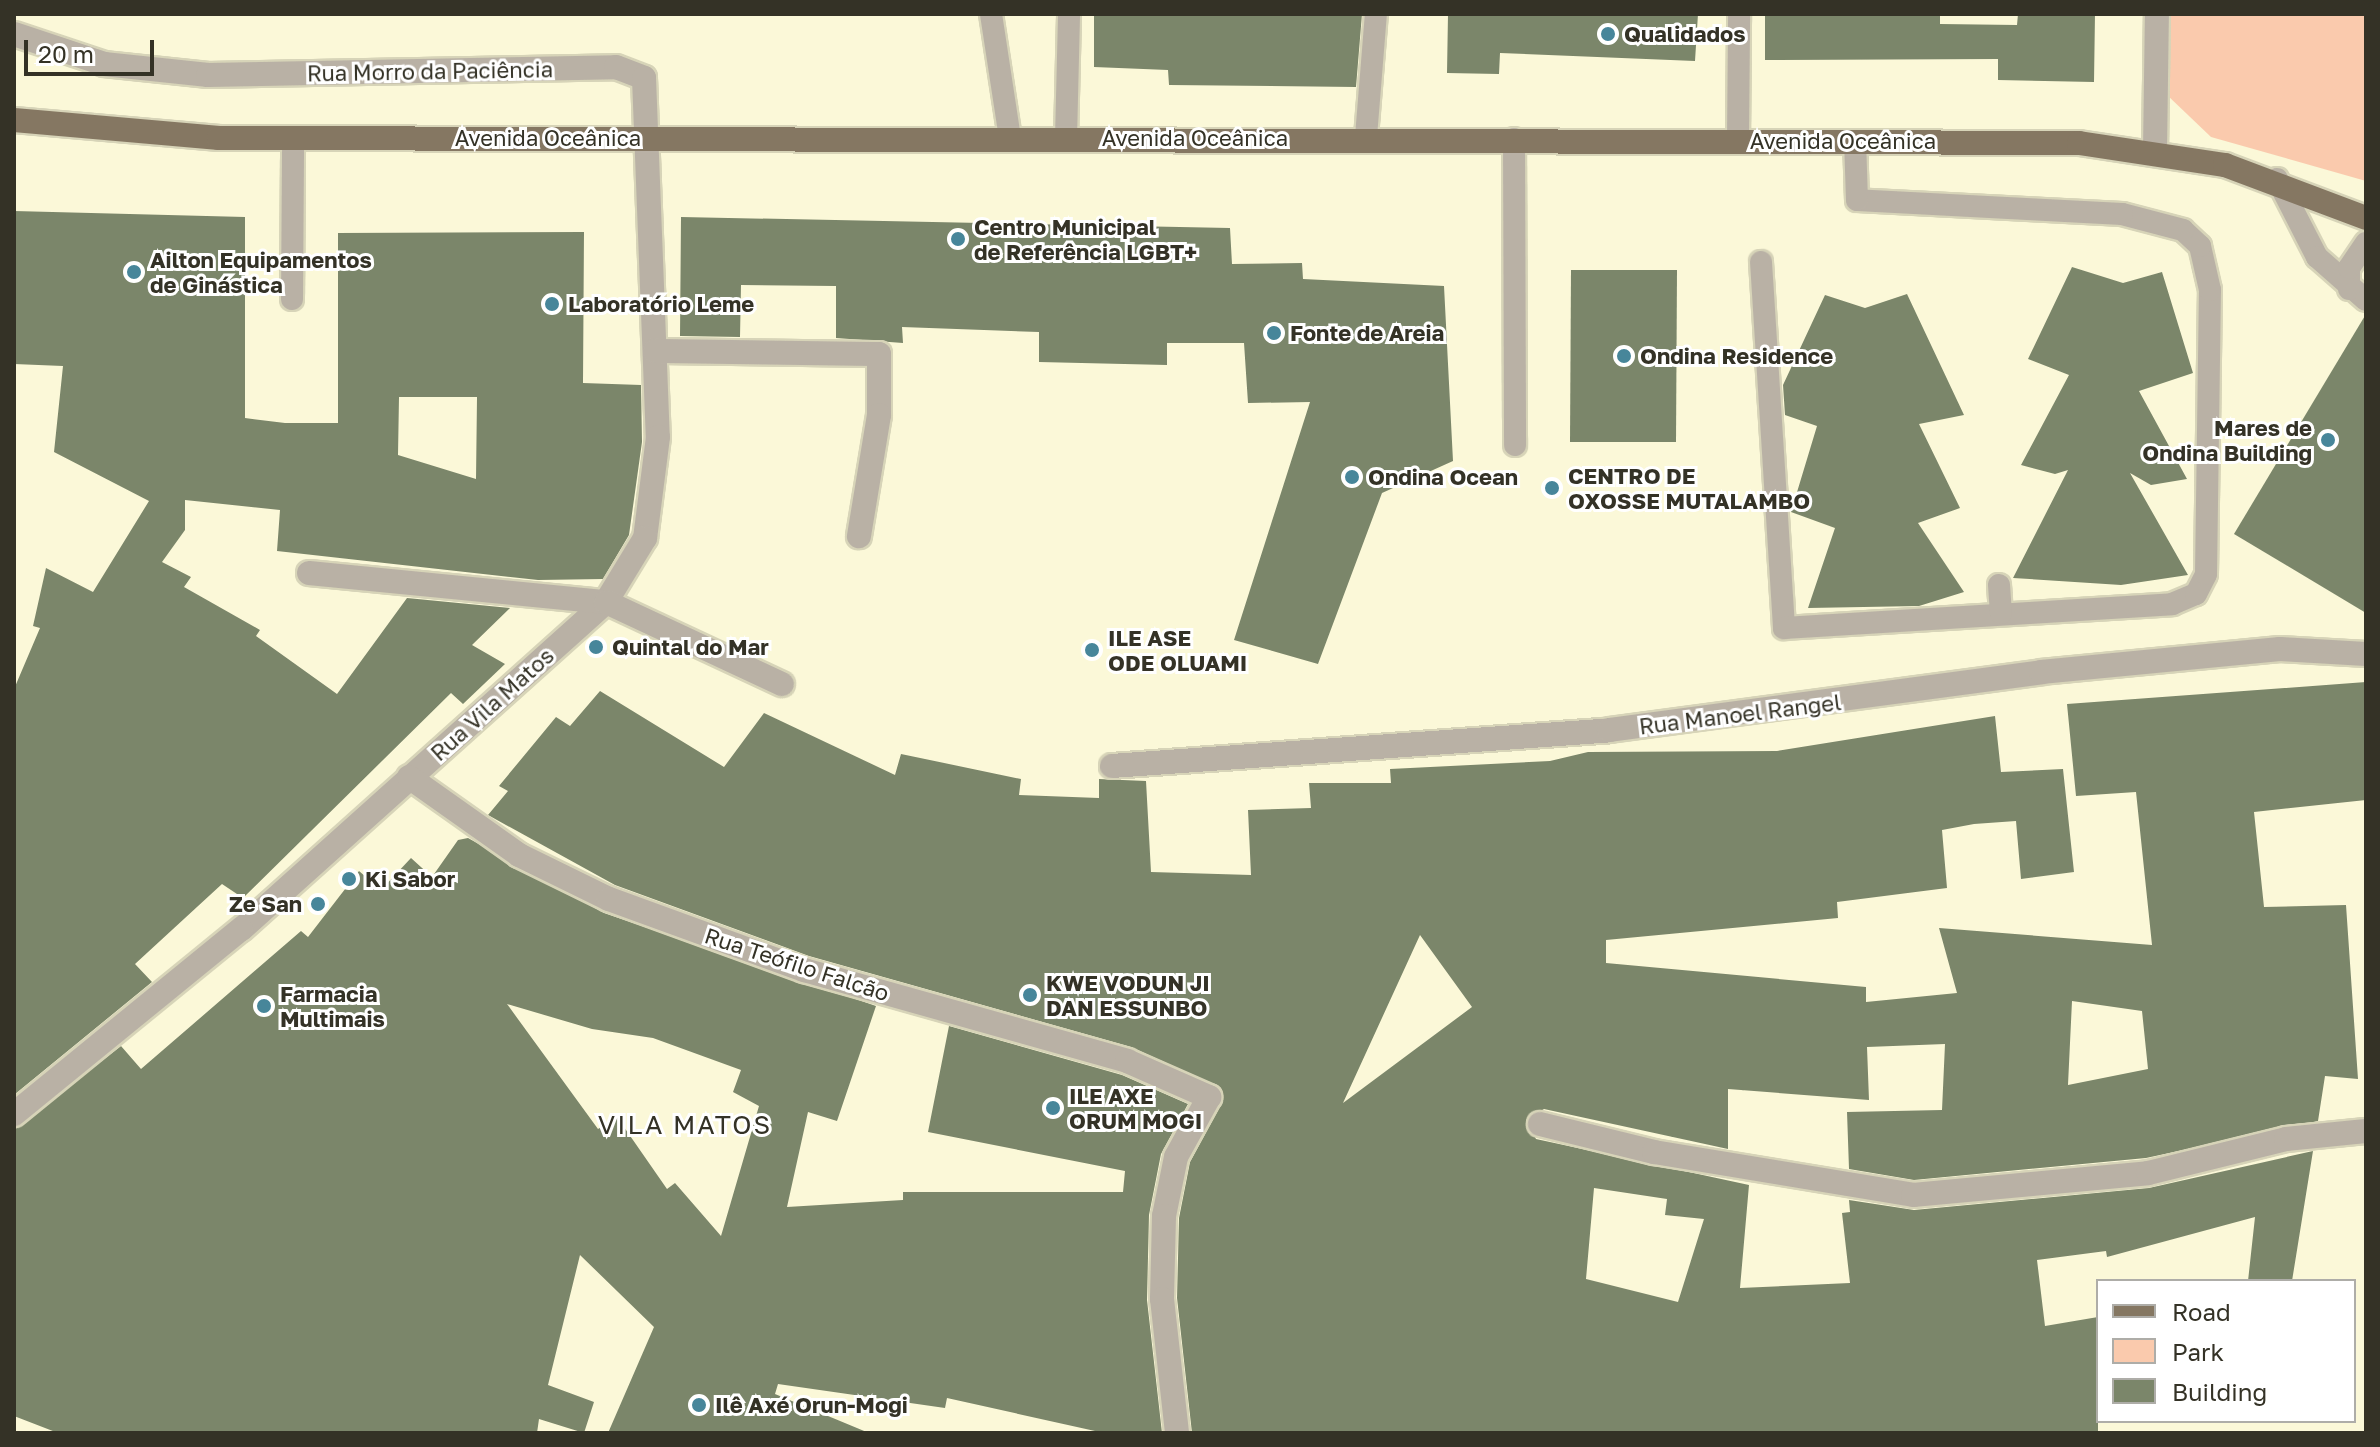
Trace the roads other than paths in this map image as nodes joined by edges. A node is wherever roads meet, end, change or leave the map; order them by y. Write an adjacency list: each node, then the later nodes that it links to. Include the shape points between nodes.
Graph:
1 (991, 14): 11 (lane)
2 (1069, 14): 12 (lane)
3 (1376, 14): 8 (lane)
4 (1739, 14): 14 (lane)
5 (2157, 14): 16 (street)
6 (14, 34): 10 (street, Rua Morro da Paciência, via 104,64 208,75 616,67 644,78)
7 (14, 120): 9 (main road, Avenida Oceânica)
8 (1366, 137): 12 (main road, Avenida Oceânica); 13 (main road, Avenida Oceânica)
9 (293, 138): 10 (main road, Avenida Oceânica); 22 (lane)
10 (649, 138): 11 (main road, Avenida Oceânica); 23 (street, Rua Vila Matos)
11 (1010, 138): 12 (main road, Avenida Oceânica)
12 (1066, 139)
13 (1514, 139): 14 (main road, Avenida Oceânica); 24 (lane)
14 (1738, 141): 15 (main road, Avenida Oceânica)
15 (1855, 141): 16 (main road, Avenida Oceânica, via 2079,143); 29 (lane, via 1857,200 2157,220 2191,238 2209,267 2202,585 2172,604)
16 (2155, 151): 17 (main road, Avenida Oceânica)
17 (2277, 179): 18 (main road, Avenida Oceânica); 21 (lane, via 2310,246)
18 (2366, 218)
19 (2366, 243): 21 (lane, via 2349,268)
20 (1761, 262): 29 (lane, via 1784,628)
21 (2358, 295)
22 (292, 299)
23 (655, 351): 25 (street, via 879,354 879,415); 28 (street, Rua Vila Matos, via 654,498 635,561)
24 (1515, 445)
25 (859, 536)
26 (309, 573): 28 (street)
27 (1999, 585): 29 (lane)
28 (606, 602): 31 (street); 33 (street, Rua Vila Matos)
29 (2001, 613)
30 (2366, 654): 32 (street, Rua Manoel Rangel, via 2280,649 2041,672 1609,730)
31 (782, 684)
32 (1112, 766)
33 (409, 777): 34 (street, Rua Vila Matos, via 241,929); 37 (street, Rua Teófilo Falcão, via 519,855 609,899 804,970 1127,1061 1209,1097 1176,1157 1164,1216 1162,1299)
34 (15, 1110)
35 (1540, 1124): 36 (street, via 1654,1152 1913,1195 2148,1173 2286,1139)
36 (2366, 1131)
37 (1177, 1433)

